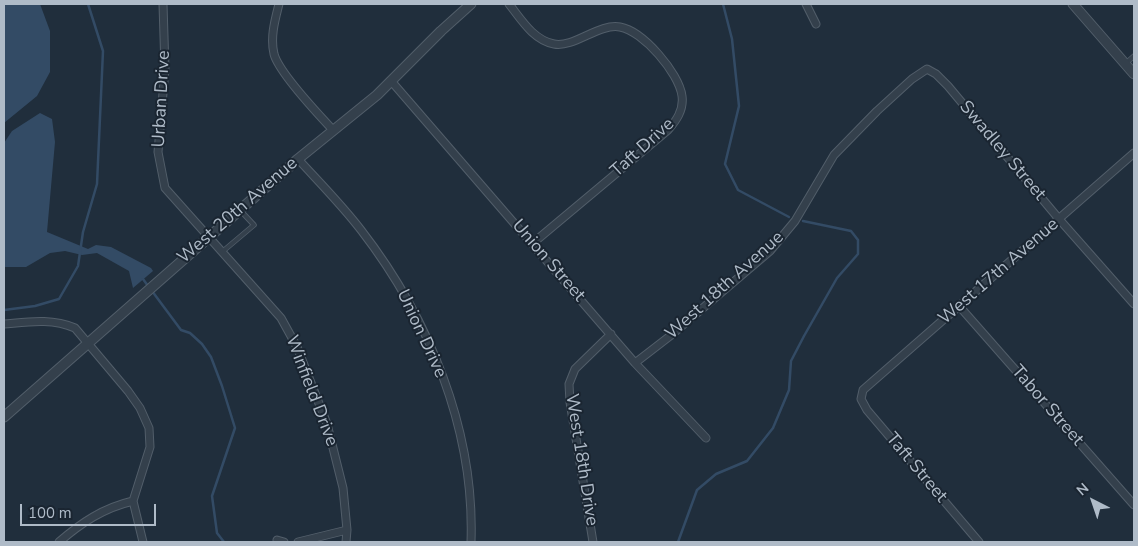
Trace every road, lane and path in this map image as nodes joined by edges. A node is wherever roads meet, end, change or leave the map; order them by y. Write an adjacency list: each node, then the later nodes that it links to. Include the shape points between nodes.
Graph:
1 (163, 4): 18 (street, Urban Drive, via 165,68 158,152 165,188)
2 (279, 4): 13 (street, via 272,33 274,55 284,73)
3 (471, 4): 12 (street, West 20th Avenue)
4 (509, 4): 19 (street, Taft Drive, via 533,33 556,45 613,26 630,30 651,46 664,62 682,96 679,114 668,130)
5 (806, 4): 7 (street)
6 (1073, 4): 9 (street)
7 (816, 24)
8 (1134, 56): 9 (lane)
9 (1125, 64): 11 (street)
10 (926, 69): 17 (street, Swadley Street, via 948,86); 26 (street, West 18th Avenue, via 838,150 795,221 770,251)
11 (1134, 74)
12 (392, 82): 13 (street, West 20th Avenue); 19 (street, Union Street)
13 (333, 130): 15 (street, West 20th Avenue)
14 (1134, 153): 17 (street, West 17th Avenue)
15 (298, 159): 16 (street, West 20th Avenue); 37 (street, Union Drive, via 360,228 418,319 452,406 462,446 469,482)
16 (240, 210): 18 (street, West 20th Avenue); 20 (lane, via 254,225)
17 (1059, 219): 21 (street, Swadley Street); 22 (street, West 17th Avenue)
18 (208, 238): 20 (street, Winfield Drive); 25 (street, West 20th Avenue)
19 (533, 244): 24 (street, Union Street)
20 (222, 252): 32 (street, Winfield Drive, via 281,318 296,347 327,424 343,488)
21 (1134, 304)
22 (960, 307): 27 (street, West 17th Avenue); 31 (street, Tabor Street)
23 (4, 324): 25 (street, via 38,320 63,323 75,328)
24 (611, 334): 26 (street, Union Street); 38 (street, West 18th Drive, via 575,369 570,384 570,402)
25 (88, 343): 28 (street, West 20th Avenue); 30 (street, via 136,402 149,428 150,447)
26 (636, 363): 29 (street, Union Street)
27 (863, 390): 39 (street, Taft Street, via 861,399 867,410)
28 (4, 418)
29 (706, 438)
30 (133, 501): 33 (street, via 99,512); 34 (street)
31 (1134, 505)
32 (347, 530): 35 (street); 36 (street, Winfield Drive)
33 (59, 542)
34 (143, 542)
35 (298, 542)
36 (346, 542)
37 (471, 542)
38 (593, 542)
39 (980, 542)

